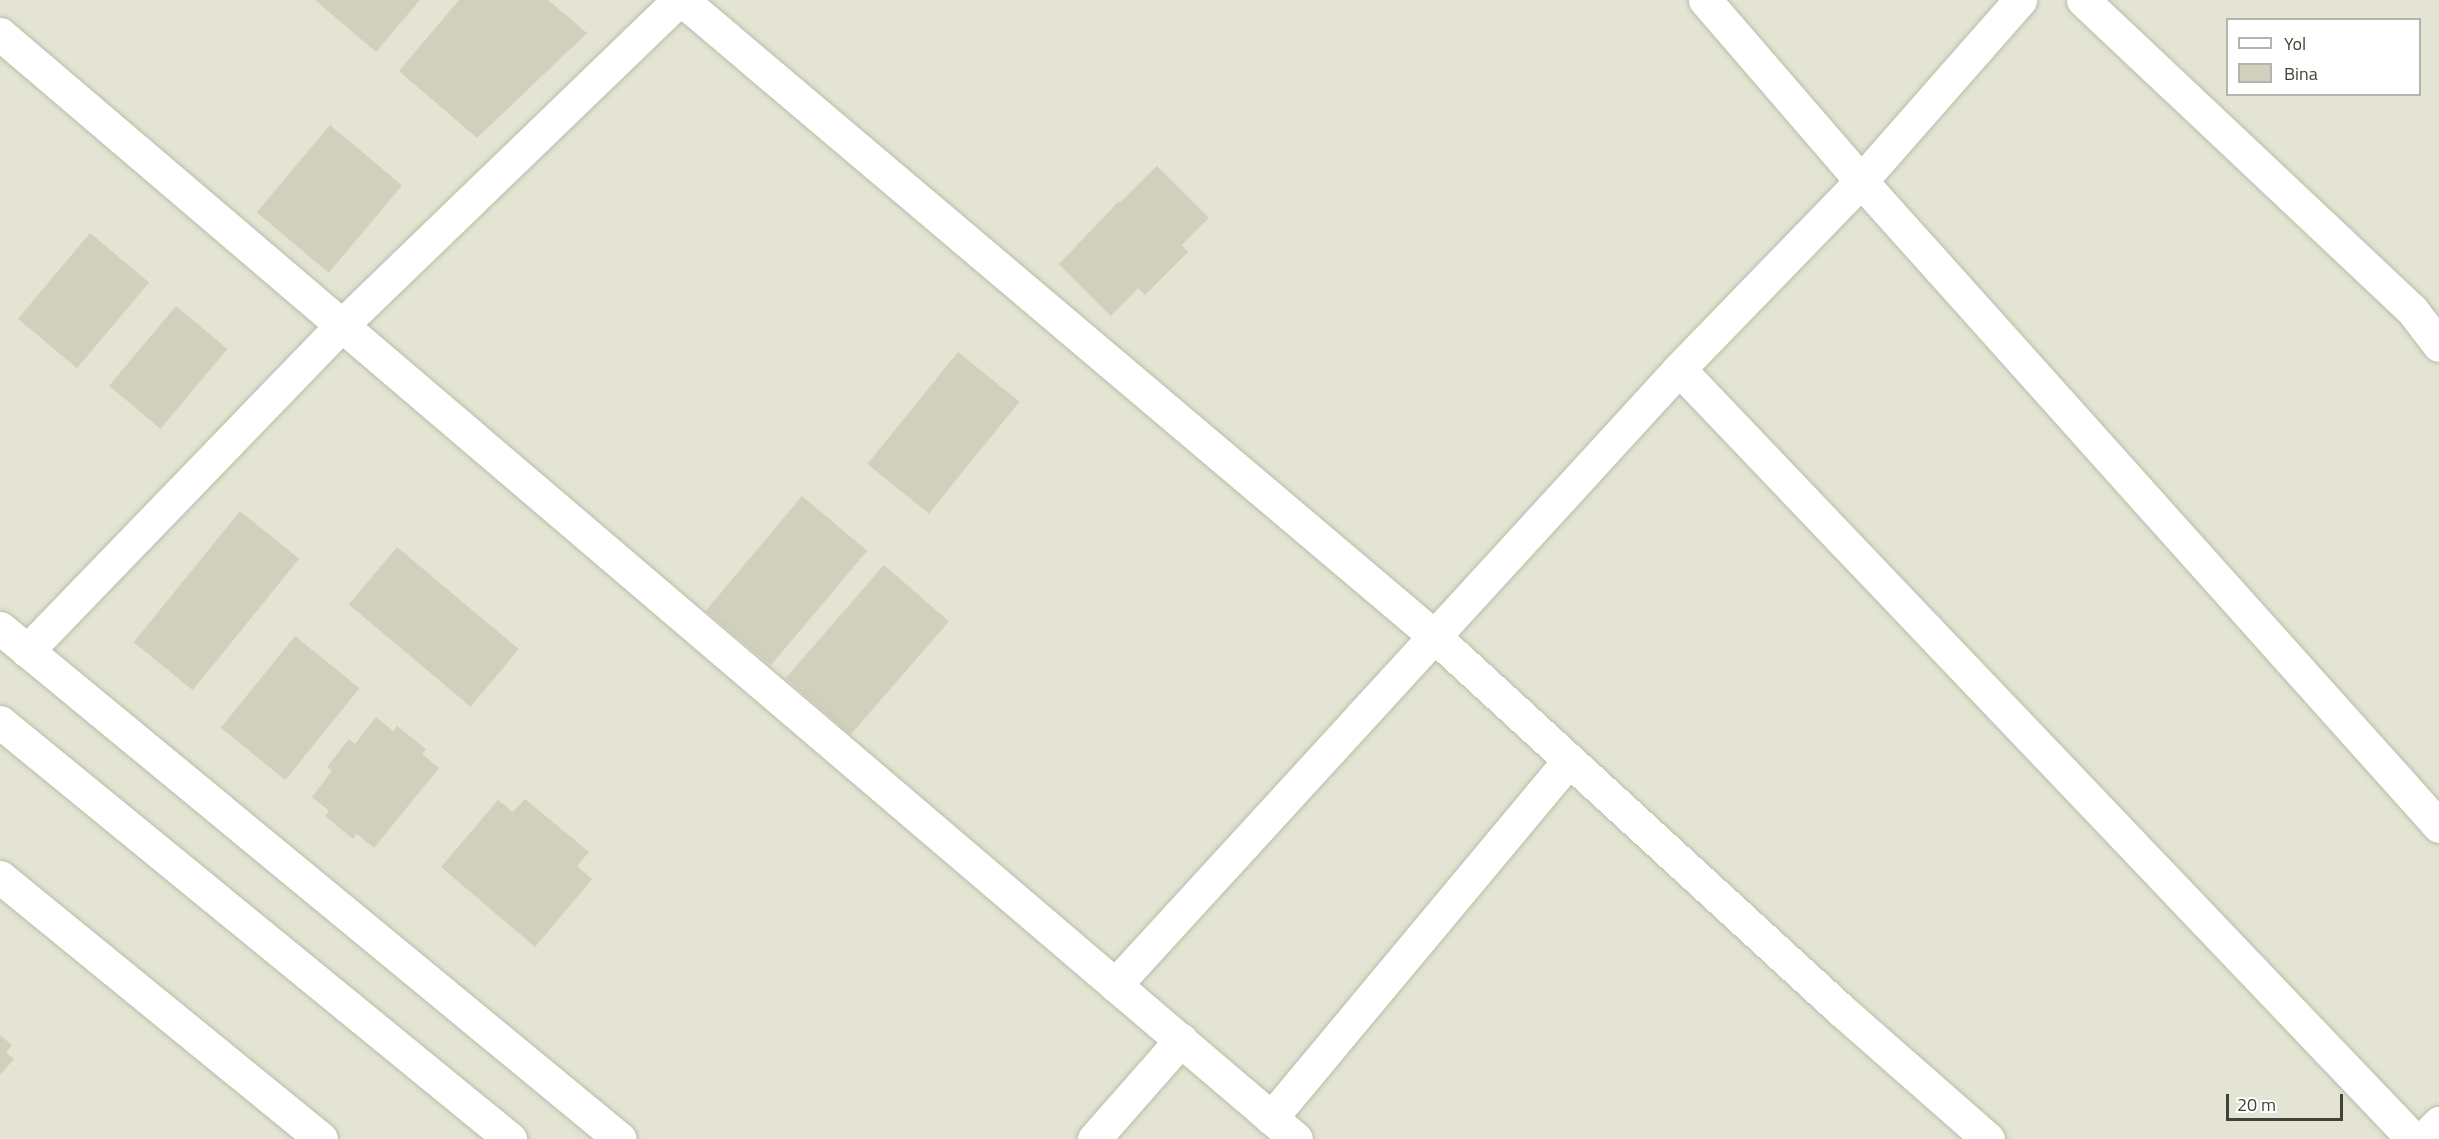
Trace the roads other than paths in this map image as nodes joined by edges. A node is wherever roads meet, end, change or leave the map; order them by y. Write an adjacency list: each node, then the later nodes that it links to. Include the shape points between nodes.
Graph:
1 (680, 0): 7 (street); 11 (street)
2 (1705, 0): 6 (street)
3 (2020, 0): 6 (street)
4 (2083, 0): 8 (street, via 2412,310)
5 (0, 34): 7 (street)
6 (1861, 180): 9 (street); 15 (street)
7 (341, 326): 12 (street); 17 (street)
8 (2439, 345)
9 (1679, 369): 11 (street); 27 (street)
10 (0, 628): 12 (street)
11 (1433, 635): 14 (street); 17 (street)
12 (27, 651): 23 (street)
13 (0, 722): 22 (street)
14 (1569, 760): 19 (street); 26 (street)
15 (2439, 826)
16 (0, 877): 21 (street)
17 (1115, 985): 18 (street)
18 (1180, 1041): 19 (street); 24 (street)
19 (1271, 1118): 25 (street)
20 (2439, 1123): 28 (street)
21 (321, 1139)
22 (510, 1139)
23 (620, 1139)
24 (1094, 1139)
25 (1296, 1139)
26 (1988, 1139)
27 (2413, 1139)
28 (2423, 1139)

